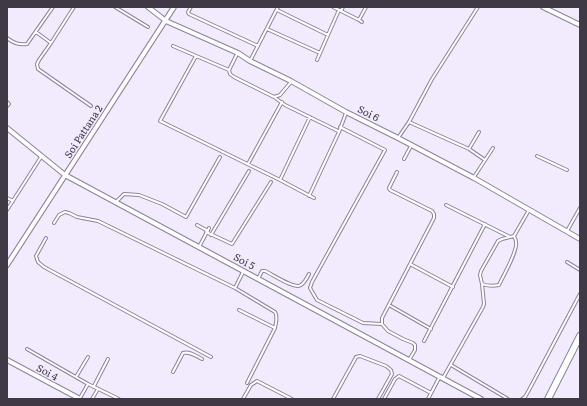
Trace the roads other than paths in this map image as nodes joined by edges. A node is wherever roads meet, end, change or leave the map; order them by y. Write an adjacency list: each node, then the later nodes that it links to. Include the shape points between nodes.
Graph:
1 (53, 7): 20 (lane)
2 (74, 7): 23 (lane)
3 (115, 7): 18 (lane)
4 (148, 7): 15 (street, Soi 6)
5 (174, 7): 15 (street, Soi Pattana 2)
6 (191, 7): 25 (lane, via 189,14)
7 (333, 7): 13 (lane)
8 (343, 7): 13 (lane)
9 (366, 7): 14 (lane)
10 (478, 7): 40 (lane, via 432,79)
11 (543, 7): 17 (street)
12 (277, 8): 19 (lane); 21 (lane)
13 (340, 10): 14 (lane); 21 (lane)
14 (359, 20): 16 (lane)
15 (166, 21): 26 (street, Soi 6); 58 (street, Soi Pattana 2)
16 (362, 22)
17 (580, 25)
18 (148, 27)
19 (267, 29): 25 (lane); 27 (lane)
20 (36, 32): 22 (lane, via 27,44 15,44); 23 (lane)
21 (328, 35): 27 (lane)
22 (7, 38)
23 (51, 43): 37 (lane, via 39,60 38,69)
24 (173, 46): 28 (lane)
25 (258, 46): 30 (lane)
26 (238, 53): 30 (street, Soi 6); 31 (lane)
27 (320, 53): 29 (lane)
28 (196, 56): 31 (lane); 54 (lane, via 160,121)
29 (316, 60)
30 (250, 61): 32 (street, Soi 6)
31 (229, 70): 33 (lane, via 234,77)
32 (291, 81): 33 (lane, via 280,95); 38 (street, Soi 6)
33 (274, 97): 35 (lane)
34 (7, 102): 36 (lane)
35 (282, 102): 39 (lane); 54 (lane)
36 (7, 106)
37 (90, 106)
38 (346, 112): 41 (lane); 45 (street, Soi 6)
39 (310, 117): 43 (lane); 60 (lane)
40 (409, 122): 45 (lane); 48 (lane)
41 (340, 127): 43 (lane); 96 (lane, via 384,150 310,288 317,300 363,323)
42 (7, 128): 49 (street, Soi 5)
43 (339, 132): 62 (lane)
44 (479, 132): 48 (lane)
45 (398, 138): 46 (street, Soi 6)
46 (411, 145): 52 (lane); 59 (street, Soi 6)
47 (493, 148): 53 (lane)
48 (469, 149): 53 (lane)
49 (42, 156): 58 (street, Soi 5); 65 (lane)
50 (537, 156): 55 (lane)
51 (220, 157): 66 (lane, via 186,217 139,195 124,194)
52 (404, 159)
53 (485, 160): 59 (lane)
54 (248, 164): 60 (lane)
55 (567, 170)
56 (249, 171): 78 (lane)
57 (397, 172): 84 (lane, via 390,190 434,214)
58 (65, 175): 66 (street, Soi 5); 85 (street, Soi Pattana 2)
59 (474, 178): 69 (street, Soi 6)
60 (280, 180): 62 (lane)
61 (271, 182): 78 (lane, via 232,244)
62 (309, 196): 64 (lane)
63 (7, 198): 65 (lane)
64 (314, 198)
65 (12, 201): 70 (lane)
66 (116, 202): 82 (street, Soi 5)
67 (446, 205): 73 (lane)
68 (580, 208): 71 (lane)
69 (529, 209): 76 (street, Soi 6); 79 (lane)
70 (7, 210)
71 (579, 213): 76 (lane)
72 (54, 223): 92 (lane, via 64,212 98,220)
73 (485, 224): 79 (lane); 91 (lane)
74 (197, 225): 77 (lane)
75 (209, 228): 77 (lane)
76 (567, 231): 81 (street, Soi 6)
77 (207, 232): 78 (lane); 82 (lane)
78 (211, 235)
79 (512, 237): 90 (lane, via 498,241 480,271); 90 (lane, via 516,242 516,248 499,285)
80 (46, 238): 103 (lane, via 36,256 41,265)
81 (580, 238)
82 (199, 247): 87 (street, Soi 5)
83 (567, 262): 86 (lane)
84 (410, 264): 91 (lane); 94 (lane)
85 (7, 265)
86 (580, 270)
87 (243, 271): 89 (street, Soi 5); 92 (lane)
88 (309, 274): 89 (lane, via 299,286 293,286 265,270)
89 (258, 279): 107 (street, Soi 5)
90 (482, 284): 108 (lane, via 483,307)
91 (453, 287): 98 (lane)
92 (235, 288): 97 (lane, via 275,312)
93 (580, 294): 128 (lane)
94 (389, 305): 96 (lane, via 382,318); 98 (lane)
95 (239, 310): 97 (lane)
96 (382, 324): 107 (lane, via 388,331 415,345)
97 (275, 328): 112 (lane)
98 (431, 329): 100 (lane)
99 (580, 336): 129 (main road)
100 (424, 341)
101 (27, 349): 110 (lane)
102 (88, 356): 110 (lane)
103 (211, 357)
104 (108, 359): 114 (lane)
105 (202, 359): 109 (lane, via 185,352)
106 (7, 360): 117 (street, Soi 4)
107 (409, 360): 111 (street, Soi 5)
108 (451, 364): 111 (lane); 127 (lane)
109 (173, 372)
110 (76, 377): 113 (lane)
111 (441, 378): 116 (lane); 126 (street, Soi 5)
112 (247, 383)
113 (88, 384): 114 (lane); 117 (lane)
114 (94, 386): 115 (lane)
115 (98, 389): 118 (lane); 119 (lane)
116 (431, 393): 124 (lane, via 399,376); 125 (lane)
117 (80, 399)
118 (92, 399)
119 (119, 399)
120 (242, 399): 121 (lane, via 251,385 257,381)
121 (292, 399)
122 (333, 399): 123 (lane, via 356,357 360,356 391,370 392,374)
123 (378, 399)
124 (384, 399)
125 (428, 399)
126 (481, 399)
127 (508, 399)
128 (522, 399)
129 (548, 399)

